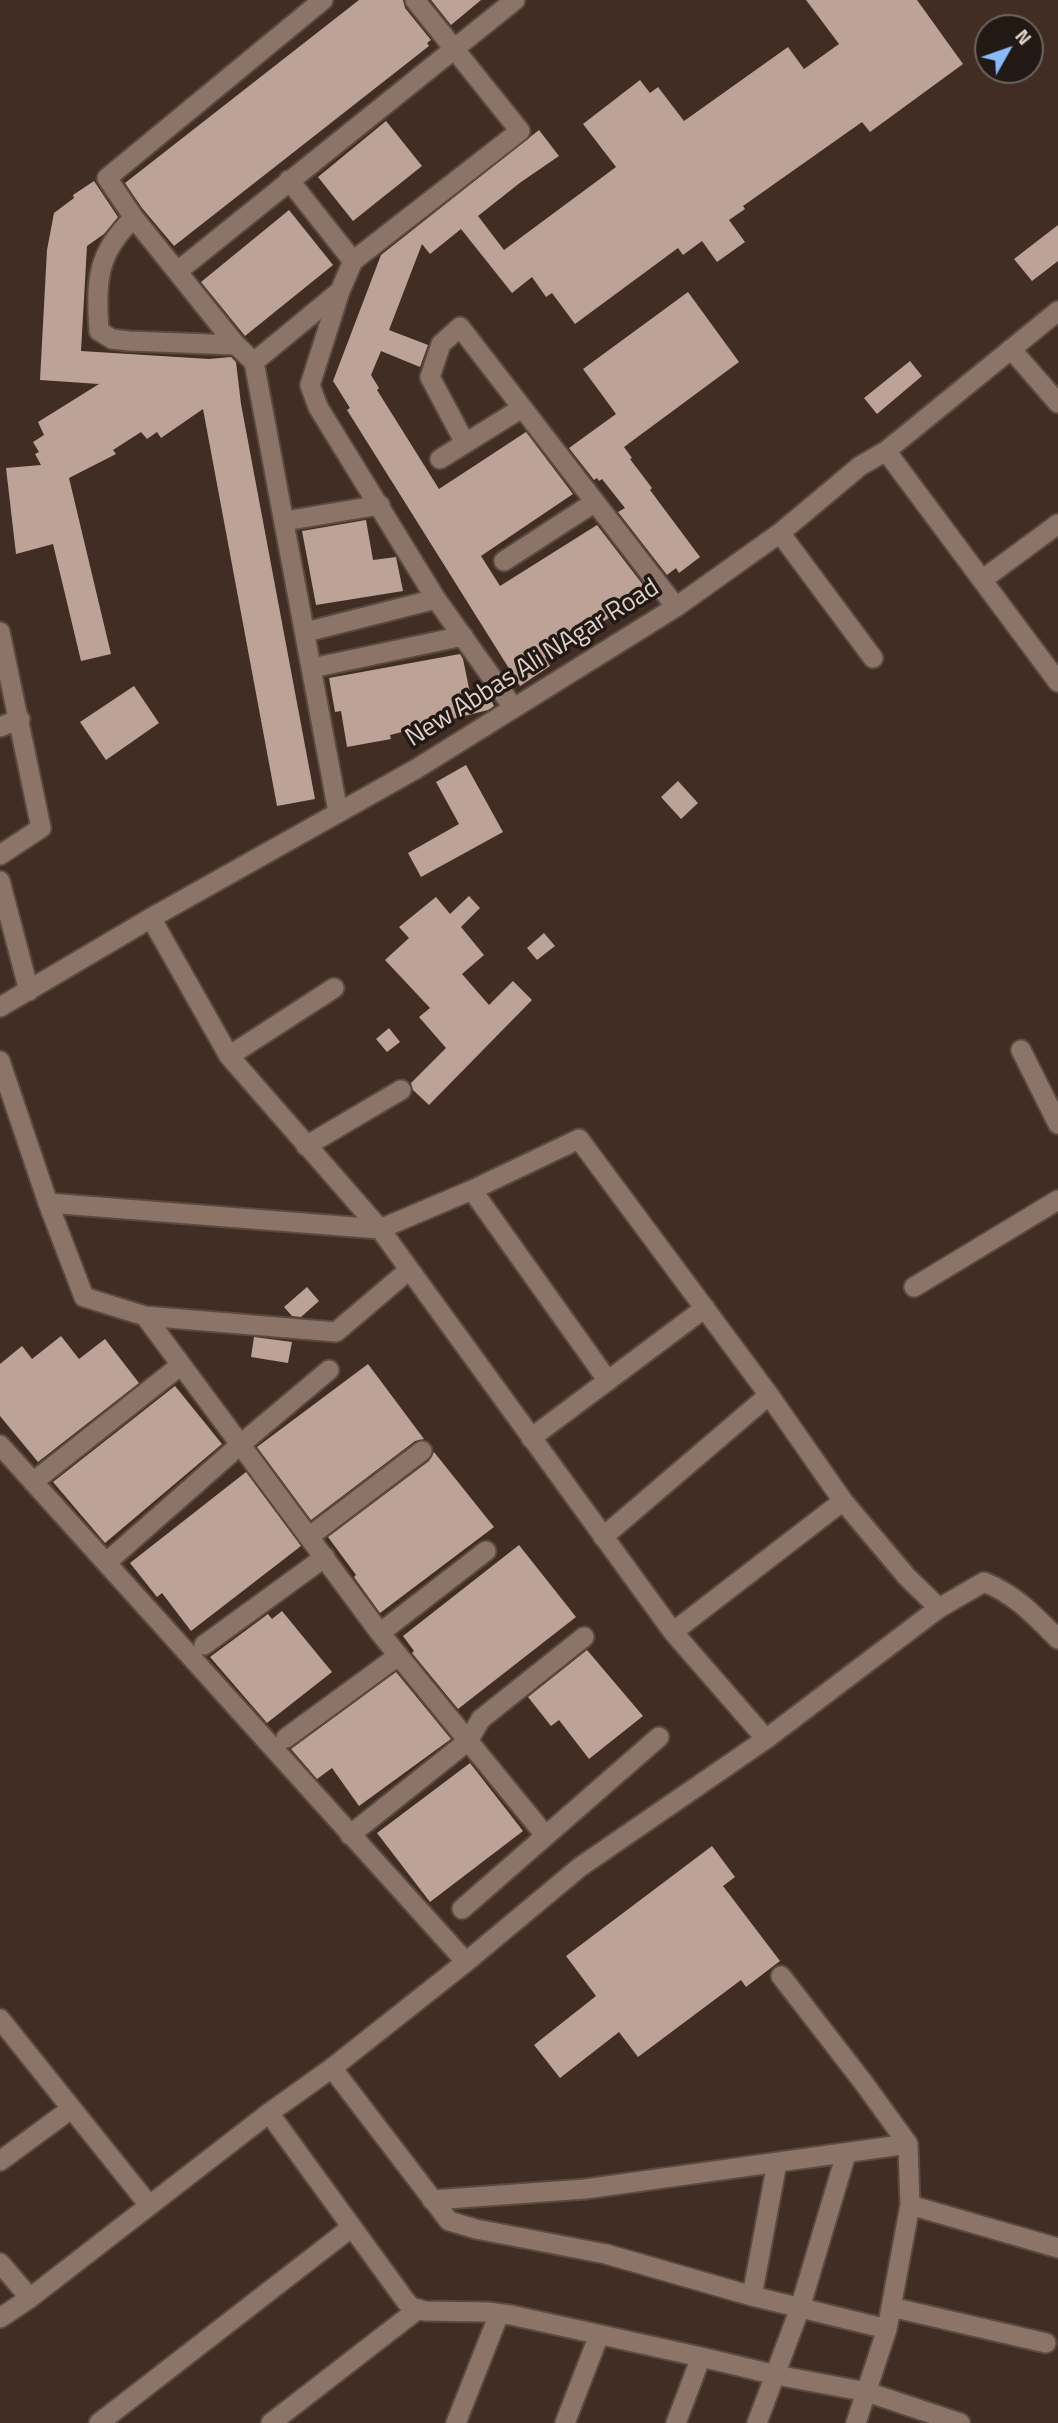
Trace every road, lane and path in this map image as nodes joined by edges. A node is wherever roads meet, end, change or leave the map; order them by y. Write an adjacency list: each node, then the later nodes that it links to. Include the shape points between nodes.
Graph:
1 (323, 0): 6 (street, via 107,178)
2 (415, 0): 4 (street)
3 (515, 0): 4 (street)
4 (454, 48): 5 (street); 7 (street, via 520,131)
5 (289, 180): 7 (street); 8 (street)
6 (134, 218): 8 (street); 11 (street, via 116,234 103,259 99,331 129,341)
7 (353, 261): 9 (street)
8 (178, 271): 11 (street)
9 (340, 290): 13 (street); 20 (street, via 310,385 318,407)
10 (1058, 311): 12 (street, New Abbas Ali NAgar Road)
11 (236, 345): 13 (street)
12 (1011, 349): 14 (street); 17 (street, New Abbas Ali NAgar Road)
13 (254, 362): 21 (street)
14 (1058, 403)
15 (522, 408): 16 (street); 16 (street, via 460,327 441,344 430,377); 19 (street)
16 (465, 443): 18 (street)
17 (886, 451): 23 (street, New Abbas Ali NAgar Road, via 860,466); 25 (street)
18 (440, 458)
19 (595, 502): 24 (street); 27 (street)
20 (380, 505): 21 (street); 26 (street)
21 (285, 521): 29 (street)
22 (1058, 524): 25 (street)
23 (780, 533): 27 (street, New Abbas Ali NAgar Road); 31 (street)
24 (504, 561)
25 (982, 580): 33 (street)
26 (436, 598): 29 (street); 30 (street)
27 (676, 607): 34 (street, New Abbas Ali NAgar Road)
28 (0, 632): 35 (street)
29 (306, 632): 32 (street)
30 (463, 636): 32 (street); 34 (street)
31 (873, 658)
32 (312, 668): 37 (street)
33 (1057, 679)
34 (513, 707): 37 (street, New Abbas Ali NAgar Road)
35 (20, 719): 36 (street); 38 (street, via 41,828)
36 (0, 727)
37 (338, 812): 40 (street, New Abbas Ali NAgar Road)
38 (0, 855)
39 (0, 881): 42 (street)
40 (151, 918): 42 (street, New Abbas Ali NAgar Road); 45 (street)
41 (334, 988): 45 (street)
42 (29, 991): 43 (street, New Abbas Ali NAgar Road)
43 (0, 1007)
44 (1021, 1050): 48 (street)
45 (229, 1056): 49 (street)
46 (0, 1061): 52 (street)
47 (401, 1090): 49 (street)
48 (1058, 1124)
49 (306, 1146): 53 (street)
50 (472, 1190): 53 (street); 56 (street, via 579,1139); 60 (street)
51 (1058, 1200): 55 (street)
52 (48, 1203): 53 (street); 57 (street, via 84,1297)
53 (380, 1229): 54 (street)
54 (409, 1270): 57 (street, via 336,1332); 62 (street)
55 (914, 1287)
56 (705, 1308): 60 (street); 61 (street)
57 (145, 1316): 58 (street)
58 (181, 1365): 63 (street); 66 (street)
59 (330, 1370): 63 (street)
60 (608, 1381): 62 (street)
61 (769, 1395): 67 (street); 69 (street)
62 (531, 1438): 69 (street)
63 (241, 1444): 68 (street); 72 (street)
64 (0, 1445): 66 (street)
65 (422, 1451): 68 (street)
66 (33, 1482): 72 (street)
67 (844, 1501): 73 (street); 74 (street)
68 (310, 1536): 71 (street)
69 (603, 1537): 74 (street)
70 (486, 1551): 75 (street)
71 (325, 1557): 75 (street); 78 (street)
72 (107, 1562): 84 (street)
73 (939, 1608): 77 (street, via 984,1582 1013,1596); 82 (street)
74 (673, 1632): 82 (street)
75 (380, 1633): 79 (street)
76 (584, 1637): 83 (street, via 481,1718)
77 (1058, 1639)
78 (204, 1645)
79 (398, 1656): 81 (street); 83 (street)
80 (659, 1737): 85 (street)
81 (286, 1738)
82 (766, 1739): 87 (street, via 580,1867)
83 (468, 1741): 84 (street); 85 (street)
84 (350, 1835): 87 (street)
85 (545, 1835): 86 (street)
86 (462, 1909)
87 (466, 1962): 90 (street)
88 (780, 1976): 93 (street)
89 (0, 2019): 91 (street)
90 (332, 2068): 92 (street); 97 (street)
91 (71, 2109): 95 (street); 98 (street)
92 (269, 2113): 98 (street); 100 (street)
93 (908, 2144): 94 (street); 99 (street)
94 (846, 2154): 96 (street); 106 (street)
95 (0, 2161)
96 (777, 2163): 97 (street, via 585,2189); 103 (street)
97 (432, 2200): 103 (street, via 449,2221 460,2225 606,2254)
98 (149, 2204): 104 (street)
99 (910, 2204): 101 (street); 105 (street)
100 (352, 2227): 107 (street); 116 (street)
101 (1058, 2248)
102 (0, 2263): 104 (street)
103 (752, 2296): 106 (street)
104 (30, 2298): 109 (street)
105 (891, 2307): 110 (street); 112 (street)
106 (800, 2308): 110 (street); 114 (street)
107 (417, 2310): 108 (street); 117 (street)
108 (499, 2314): 111 (street); 118 (street)
109 (0, 2318)
110 (887, 2329): 115 (street)
111 (599, 2335): 113 (street); 119 (street)
112 (1046, 2343)
113 (701, 2357): 114 (street); 120 (street)
114 (776, 2375): 115 (street); 121 (street)
115 (867, 2392): 122 (street); 123 (street)
116 (99, 2423)
117 (271, 2423)
118 (456, 2423)
119 (565, 2423)
120 (676, 2423)
121 (757, 2423)
122 (856, 2423)
123 (960, 2423)

